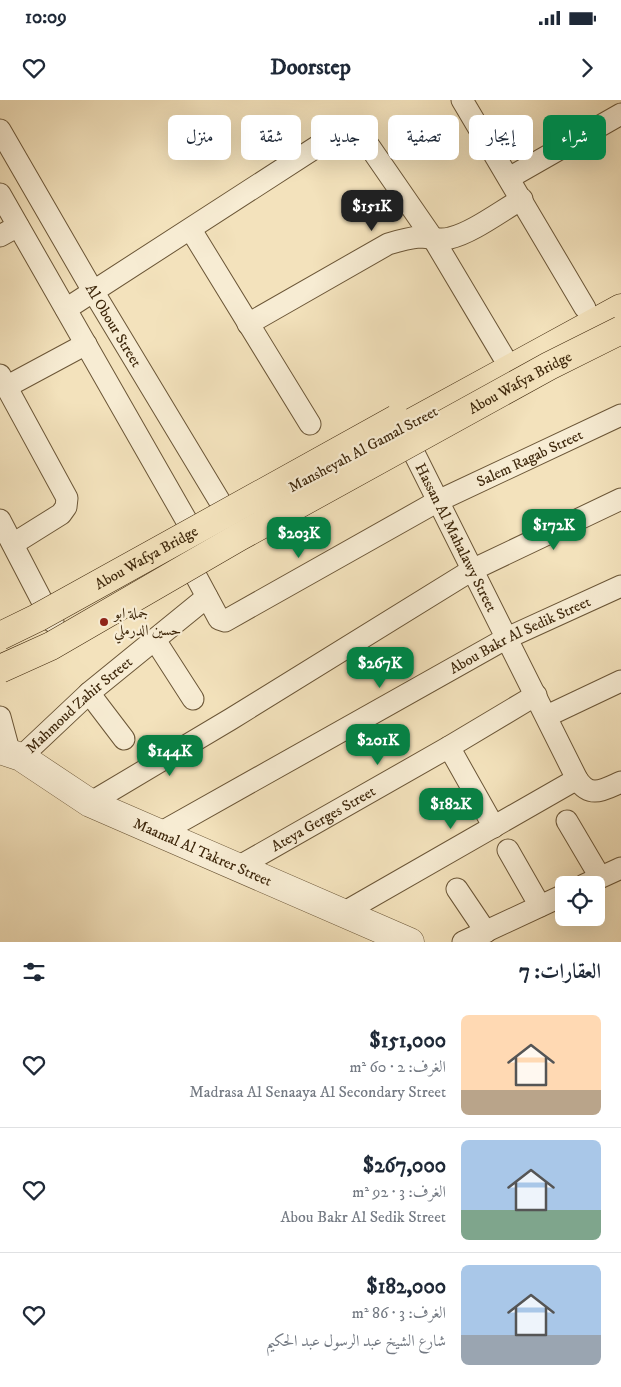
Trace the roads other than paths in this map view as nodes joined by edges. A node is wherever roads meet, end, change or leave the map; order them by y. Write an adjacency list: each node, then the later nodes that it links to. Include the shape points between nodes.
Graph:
1 (462, 100): 4 (street)
2 (621, 114): 4 (street)
3 (0, 130): 11 (street, Al Obour Street)
4 (509, 178): 6 (street)
5 (0, 194): 8 (street)
6 (522, 199): 9 (street, via 461,235); 12 (street)
7 (191, 230): 9 (street, via 335,135 351,133 365,140); 11 (street); 15 (street)
8 (9, 231): 14 (street)
9 (434, 240): 15 (street, via 420,237 388,244); 18 (street)
10 (621, 288): 12 (main road, Mansheyah Al Gamal Street)
11 (93, 291): 14 (street); 26 (street, Al Obour Street)
12 (585, 308): 18 (main road, Mansheyah Al Gamal Street)
13 (621, 308): 21 (main road, Mansheyah Al Gamal Street)
14 (66, 309): 17 (street)
15 (248, 324): 22 (street)
16 (621, 330): 37 (main road, Abou Wafya Bridge, bridge, via 549,366 248,532 51,646)
17 (86, 344): 19 (street); 27 (street)
18 (503, 356): 21 (main road, Mansheyah Al Gamal Street)
19 (3, 381): 28 (street, via 67,498 61,514)
20 (621, 415): 24 (street, Salem Ragab Street)
21 (399, 423): 24 (street, Hassan Al Mahalawy Street); 26 (main road, Mansheyah Al Gamal Street); 33 (main road, Abou Wafya Bridge, bridge)
22 (310, 424)
23 (621, 499): 29 (street)
24 (438, 501): 29 (street, Hassan Al Mahalawy Street); 31 (street, Salem Ragab Street, via 228,620 219,619)
25 (0, 520): 28 (street)
26 (231, 520): 27 (main road, Mansheyah Al Gamal Street)
27 (189, 543): 31 (street); 32 (main road, Mansheyah Al Gamal Street)
28 (13, 544): 32 (street)
29 (472, 570): 34 (street, Hassan Al Mahalawy Street); 49 (street)
30 (621, 586): 34 (street, Abou Bakr Al Sedik Street)
31 (207, 597): 35 (street, Mahmoud Zahir Street)
32 (53, 622): 36 (main road, Mansheyah Al Gamal Street)
33 (0, 636)
34 (507, 638): 40 (street, Hassan Al Mahalawy Street); 52 (street, Abou Bakr Al Sedik Street)
35 (155, 640): 39 (street, Mahmoud Zahir Street); 41 (street)
36 (0, 649)
37 (0, 669)
38 (621, 681): 42 (street)
39 (89, 694): 44 (street); 46 (street, Mahmoud Zahir Street)
40 (536, 695): 42 (street, Hassan Al Mahalawy Street); 45 (street, Ateya Gerges Street)
41 (193, 699)
42 (547, 716): 47 (street, Hassan Al Mahalawy Street)
43 (0, 717): 46 (street)
44 (124, 739)
45 (449, 747): 51 (street); 54 (street, Ateya Gerges Street)
46 (11, 754): 49 (street, Maamal Al Takrer Street)
47 (577, 779): 48 (street, via 583,788 592,792); 51 (street)
48 (621, 782)
49 (90, 803): 52 (street, Maamal Al Takrer Street)
50 (567, 821): 56 (street)
51 (494, 827): 61 (street)
52 (160, 833): 54 (street, Maamal Al Takrer Street)
53 (508, 850): 60 (street)
54 (238, 867): 61 (street, Maamal Al Takrer Street)
55 (621, 868): 57 (street)
56 (590, 876)
57 (603, 876)
58 (457, 889): 62 (street)
59 (555, 899): 60 (street)
60 (540, 906): 62 (street)
61 (343, 913): 63 (street, Maamal Al Takrer Street)
62 (486, 932): 64 (street)
63 (410, 942)
64 (464, 942)

